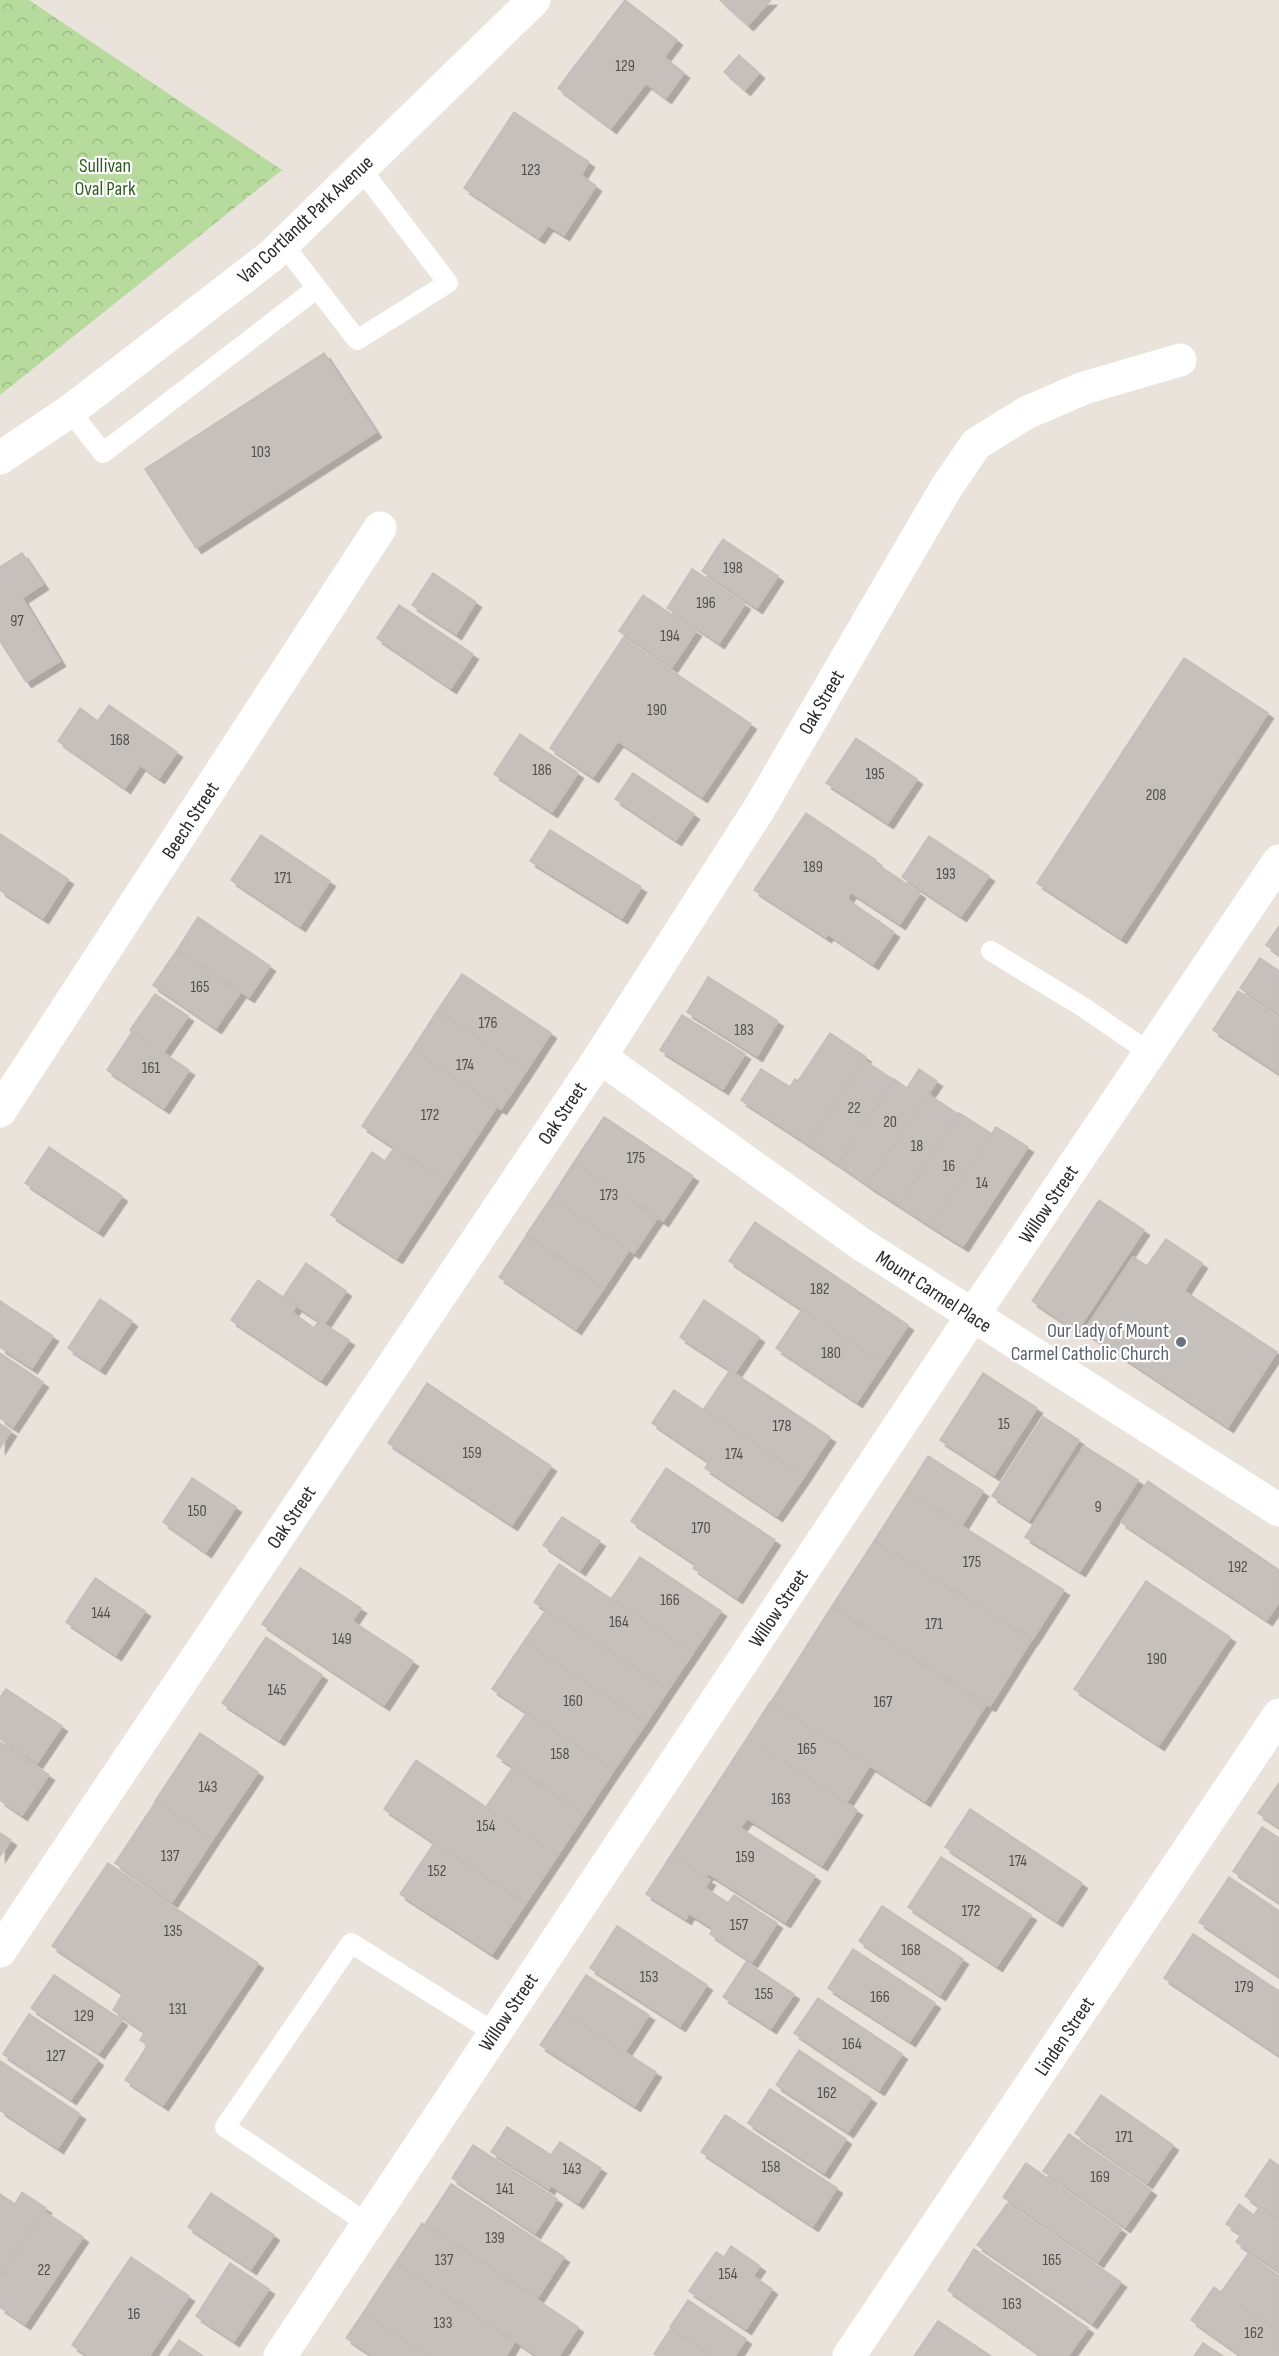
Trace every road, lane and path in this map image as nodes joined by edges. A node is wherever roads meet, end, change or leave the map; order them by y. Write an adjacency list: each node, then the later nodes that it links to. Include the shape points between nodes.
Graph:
1 (534, 0): 2 (street, Van Cortlandt Park Avenue)
2 (361, 169): 3 (street, Van Cortlandt Park Avenue); 4 (lane, via 448,283 357,340)
3 (283, 244): 4 (lane); 6 (street, Van Cortlandt Park Avenue)
4 (317, 288): 6 (lane, via 104,453)
5 (1180, 360): 12 (street, Oak Street, via 1084,388 1026,413 976,444 946,488 759,809)
6 (70, 411): 7 (street, Van Cortlandt Park Avenue)
7 (0, 458)
8 (380, 528): 13 (street, Beech Street)
9 (1279, 861): 11 (street, Willow Street)
10 (991, 951): 11 (lane)
11 (1150, 1053): 14 (street, Willow Street)
12 (600, 1056): 14 (street, Mount Carmel Place, via 861,1244); 17 (street, Oak Street)
13 (0, 1111)
14 (973, 1316): 15 (street, Mount Carmel Place); 18 (street, Willow Street)
15 (1279, 1510)
16 (1279, 1715): 21 (street, Linden Street)
17 (0, 1951)
18 (495, 2033): 19 (street, Willow Street); 19 (lane, via 351,1943 225,2127)
19 (368, 2224): 20 (street, Willow Street)
20 (280, 2356)
21 (849, 2356)

